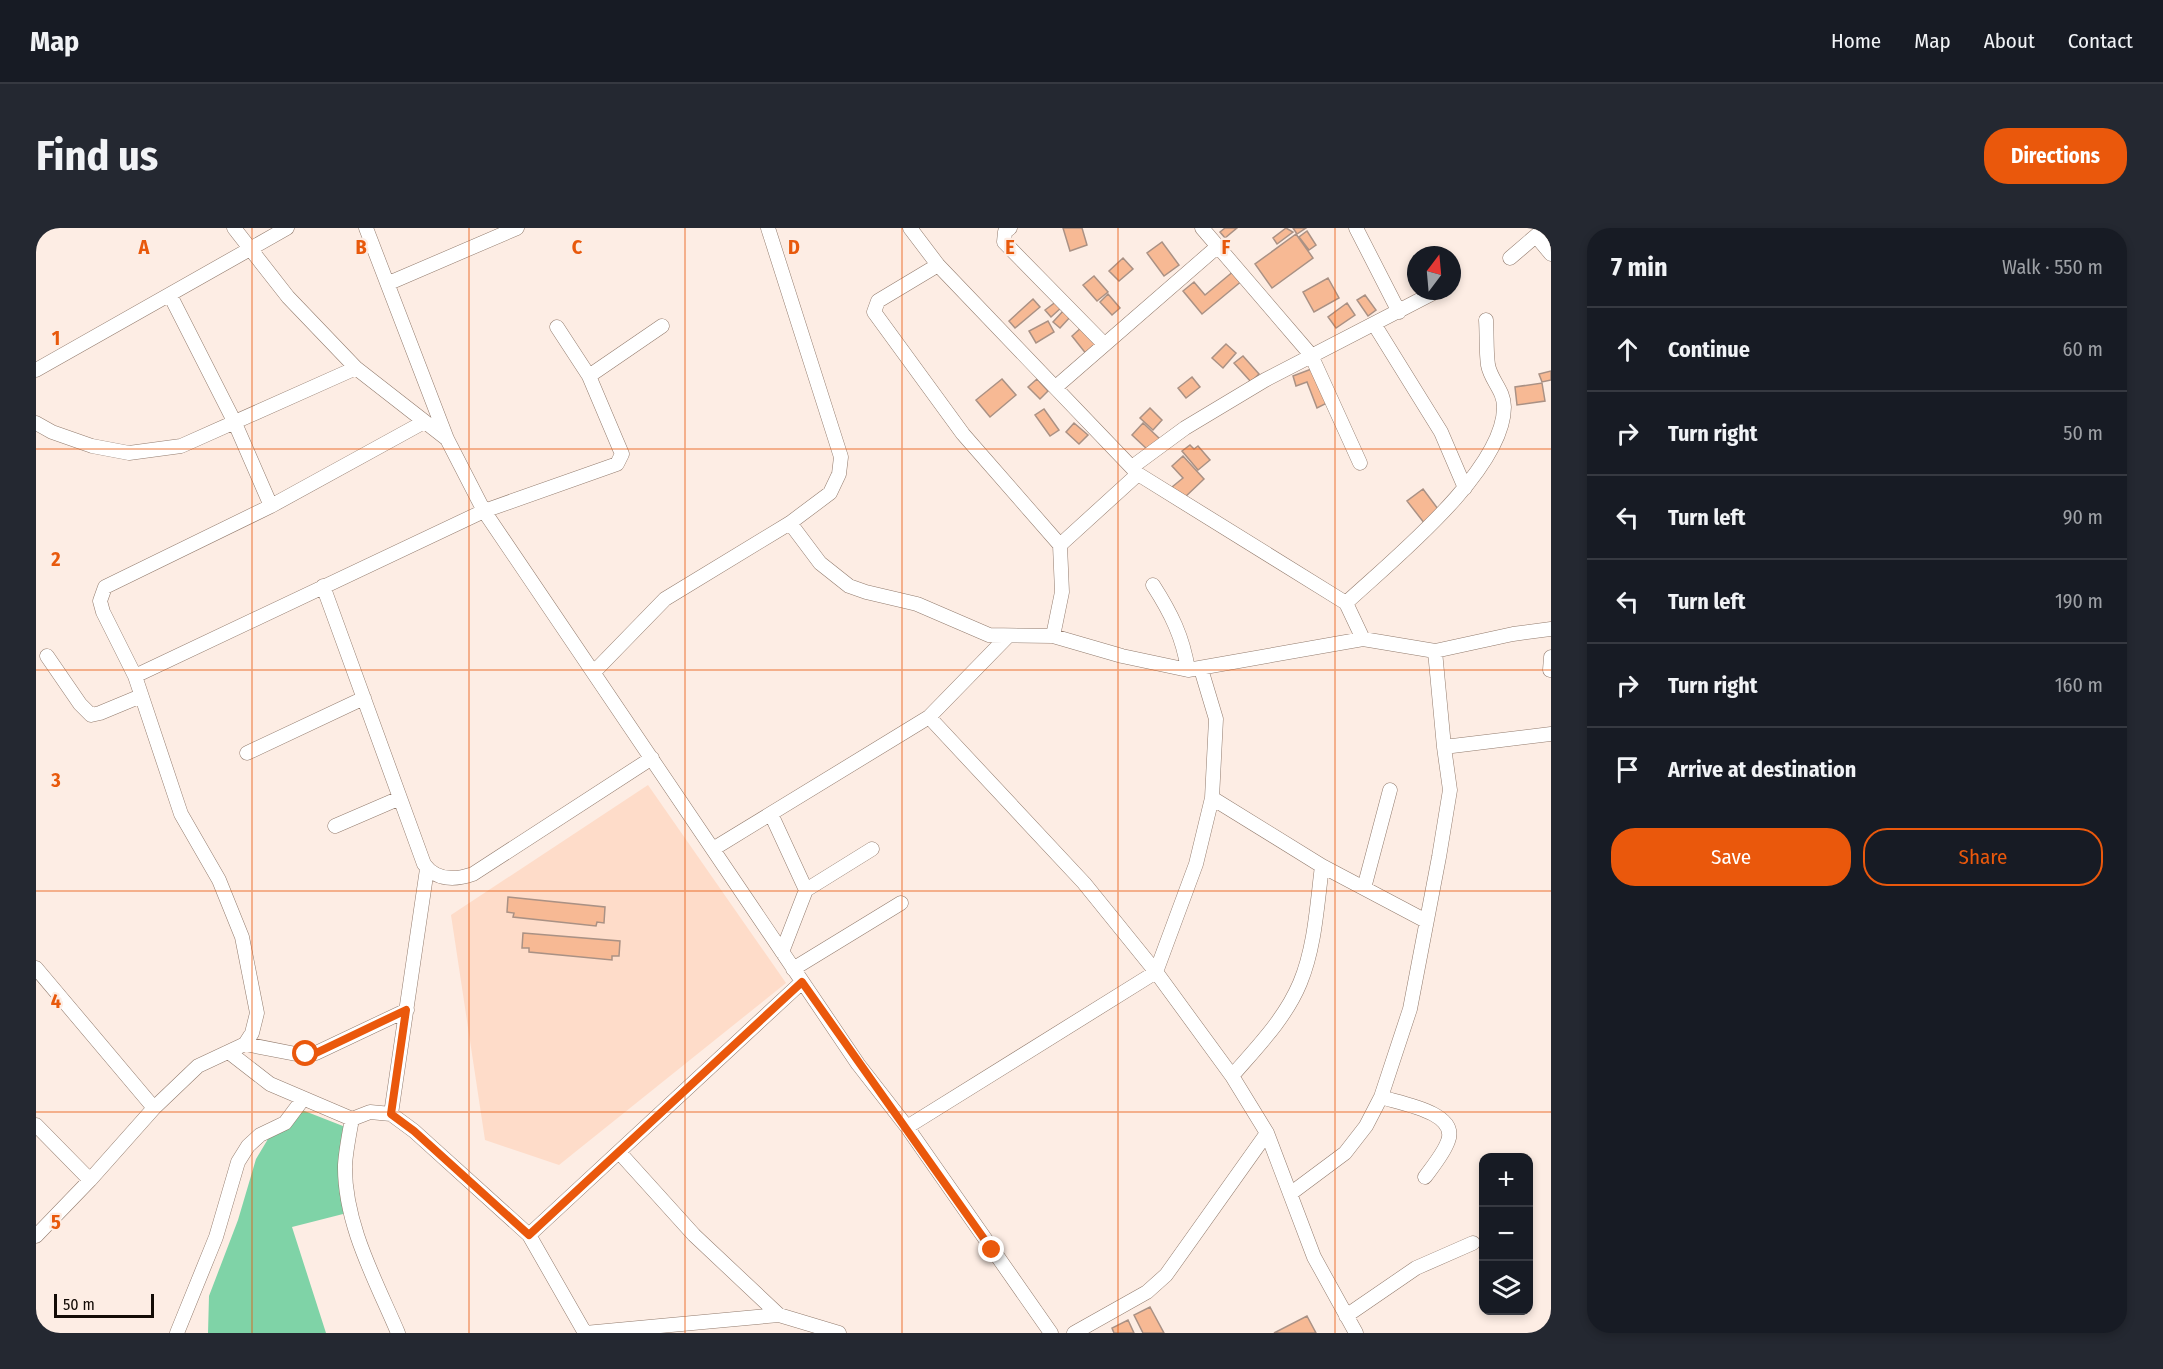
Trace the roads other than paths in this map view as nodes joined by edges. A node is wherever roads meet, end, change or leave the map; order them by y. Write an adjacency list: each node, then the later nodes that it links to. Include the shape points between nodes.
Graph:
1 (234, 228): 12 (street)
2 (287, 228): 12 (street)
3 (366, 228): 16 (street)
4 (517, 228): 16 (street)
5 (768, 228): 39 (street, via 841,456 839,474 830,493)
6 (910, 228): 15 (street)
7 (1010, 228): 24 (street, via 1005,232 1004,242)
8 (1202, 228): 11 (street)
9 (1356, 228): 19 (street)
10 (1541, 232): 13 (street); 14 (street)
11 (1217, 247): 24 (street); 25 (street)
12 (251, 250): 17 (street); 26 (street, via 288,297)
13 (1551, 254)
14 (1510, 258)
15 (938, 264): 29 (street); 40 (street, via 878,301 874,312 963,434)
16 (389, 283): 33 (street)
17 (170, 295): 27 (street); 30 (street)
18 (1421, 300): 19 (street)
19 (1399, 312): 21 (street)
20 (1486, 320): 36 (street, via 1488,366 1502,392 1504,408 1501,427 1489,453)
21 (1374, 324): 25 (street); 36 (street, via 1441,432)
22 (662, 326): 28 (street)
23 (557, 327): 28 (street)
24 (1104, 344): 29 (street)
25 (1311, 355): 34 (street); 35 (street, via 1185,428)
26 (356, 368): 30 (street); 31 (street)
27 (36, 370)
28 (589, 376): 38 (street, via 622,454 621,460)
29 (1057, 386): 35 (street)
30 (234, 421): 32 (street, via 181,446 129,453 92,446); 37 (street)
31 (424, 422): 33 (street); 37 (street)
32 (36, 423)
33 (447, 439): 38 (street)
34 (1360, 463)
35 (1135, 470): 40 (street); 43 (street)
36 (1465, 488): 43 (street)
37 (271, 506): 52 (street, via 105,587 100,601 103,612)
38 (484, 511): 42 (street); 51 (street)
39 (790, 523): 46 (street, via 820,563 849,586 901,598 972,629); 51 (street, via 665,599)
40 (1060, 545): 45 (street, via 1062,592)
41 (1154, 585): 50 (street, via 1172,615)
42 (323, 586): 52 (street); 54 (street)
43 (1346, 603): 47 (street)
44 (1551, 629): 48 (street)
45 (1053, 636): 46 (street); 50 (street, via 1122,656)
46 (1007, 637): 55 (street)
47 (1363, 639): 48 (street); 50 (street)
48 (1435, 651): 57 (street)
49 (47, 656): 53 (street, via 91,714)
50 (1195, 670): 62 (street, via 1216,719)
51 (594, 672): 59 (street)
52 (135, 676): 53 (street)
53 (141, 696): 79 (street, via 181,814 219,880 242,937 257,1013)
54 (364, 698): 58 (street); 61 (street)
55 (929, 717): 63 (street); 76 (street, via 1084,883)
56 (1551, 734): 57 (street)
57 (1444, 747): 72 (street, via 1450,790)
58 (247, 753)
59 (652, 758): 65 (street); 68 (street, via 473,874 453,879)
60 (1390, 790): 69 (street)
61 (400, 798): 64 (street); 68 (street)
62 (1212, 798): 67 (street); 76 (street, via 1196,864)
63 (771, 814): 65 (street); 70 (street)
64 (335, 826)
65 (713, 849): 73 (street)
66 (872, 849): 70 (street)
67 (1322, 866): 69 (street); 81 (street, via 1313,935 1300,983 1275,1027)
68 (427, 869): 78 (street)
69 (1364, 888): 72 (street)
70 (806, 890): 73 (street)
71 (901, 903): 75 (street)
72 (1426, 921): 82 (street, via 1410,1010)
73 (782, 952): 75 (street)
74 (36, 968): 84 (street)
75 (793, 969): 77 (street)
76 (1156, 972): 81 (street); 88 (street)
77 (802, 982): 88 (street); 90 (street)
78 (406, 1010): 79 (street, via 316,1053 296,1054); 85 (street)
79 (245, 1044): 80 (street)
80 (230, 1053): 83 (street, via 270,1083); 84 (street, via 198,1066)
81 (1232, 1076): 89 (street)
82 (1381, 1097): 91 (street, via 1436,1114 1448,1128 1449,1140); 93 (street, via 1366,1126 1345,1153)
83 (303, 1099): 86 (street); 99 (street, via 285,1123 260,1135 238,1162 216,1237)
84 (154, 1107): 92 (street)
85 (391, 1114): 86 (street, via 370,1112); 94 (street)
86 (352, 1119): 100 (street, via 346,1189 356,1231)
87 (36, 1125): 92 (street)
88 (907, 1127): 103 (street)
89 (1267, 1133): 93 (street); 104 (street, via 1166,1275 1147,1292)
90 (618, 1152): 94 (street); 97 (street, via 694,1235)
91 (1425, 1177)
92 (90, 1180): 95 (street)
93 (1290, 1194): 98 (street, via 1314,1257)
94 (529, 1235): 101 (street)
95 (36, 1236)
96 (1473, 1243): 98 (street, via 1416,1268)
97 (779, 1315): 101 (street); 102 (street)
98 (1346, 1316): 105 (street)
99 (177, 1333)
100 (398, 1333)
101 (585, 1333)
102 (839, 1333)
103 (1051, 1333)
104 (1074, 1333)
105 (1356, 1333)

